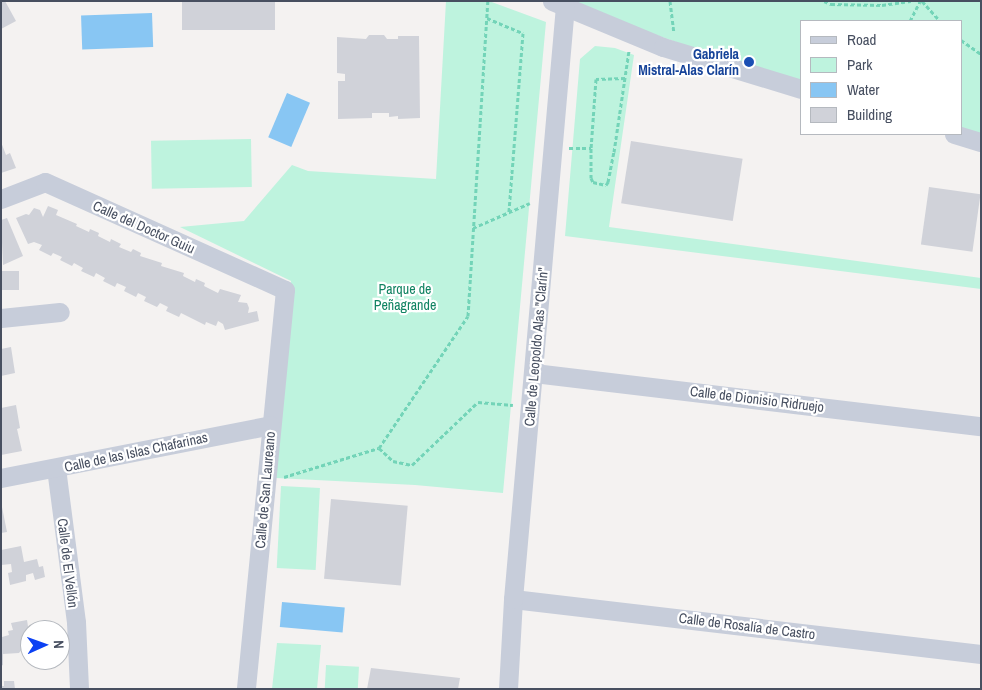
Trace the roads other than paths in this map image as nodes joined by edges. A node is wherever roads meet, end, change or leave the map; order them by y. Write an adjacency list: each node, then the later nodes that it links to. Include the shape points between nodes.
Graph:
1 (557, 3): 2 (street, via 677,51); 9 (street, Calle de Leopoldo Alas "Clarín", via 549,194)
2 (800, 88)
3 (957, 135): 4 (street)
4 (981, 142)
5 (1, 199): 6 (street, Calle del Doctor Guiu, via 45,182)
6 (285, 290): 10 (street, Calle de San Laureano)
7 (60, 312): 8 (street)
8 (1, 318)
9 (534, 372): 11 (street, Calle de Dionisio Ridruejo); 14 (street, Calle de Leopoldo Alas "Clarín")
10 (270, 425): 12 (street, Calle de las Islas Chafarinas); 17 (street, Calle de San Laureano)
11 (981, 426)
12 (56, 468): 13 (street, Calle de las Islas Chafarinas); 16 (street, Calle de El Vellón, via 76,622)
13 (1, 478)
14 (513, 599): 15 (street, Calle de Rosalía de Castro); 18 (street, Calle de Leopoldo Alas "Clarín")
15 (981, 654)
16 (79, 689)
17 (246, 689)
18 (508, 689)

